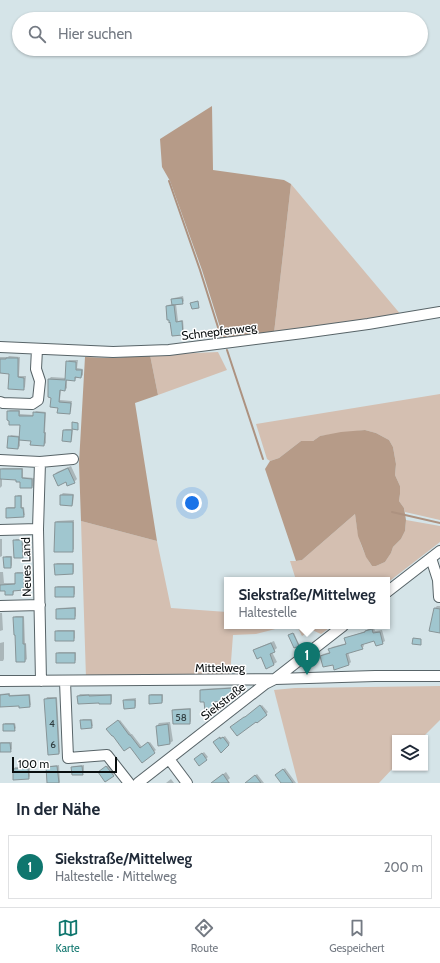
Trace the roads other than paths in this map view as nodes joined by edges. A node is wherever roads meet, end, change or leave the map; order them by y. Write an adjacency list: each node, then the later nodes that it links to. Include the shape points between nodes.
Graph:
1 (440, 312): 3 (street, Schnepfenweg, via 169,350 113,352)
2 (0, 347): 3 (street, Schnepfenweg)
3 (37, 349): 4 (street, via 36,369 40,381 38,400 32,404)
4 (0, 402)
5 (73, 459): 7 (street)
6 (0, 460): 7 (street)
7 (40, 462): 8 (street, Neues Land)
8 (38, 529): 9 (street, Neues Land); 14 (street, Neues Land)
9 (0, 530)
10 (440, 551): 11 (street)
11 (431, 558): 12 (street); 13 (street, via 438,580)
12 (390, 590)
13 (439, 598)
14 (40, 605): 15 (street, Neues Land); 21 (street, Neues Land)
15 (0, 606)
16 (339, 629): 18 (street, Siekstraße)
17 (440, 676): 18 (street, Mittelweg)
18 (274, 679): 20 (street, Mittelweg); 22 (street, Siekstraße)
19 (0, 681): 21 (street, Mittelweg)
20 (65, 681): 21 (street, Mittelweg); 23 (street, via 68,758 107,755)
21 (34, 682)
22 (169, 759): 24 (street, Siekstraße); 25 (street)
23 (129, 783)
24 (138, 783)
25 (187, 783)

